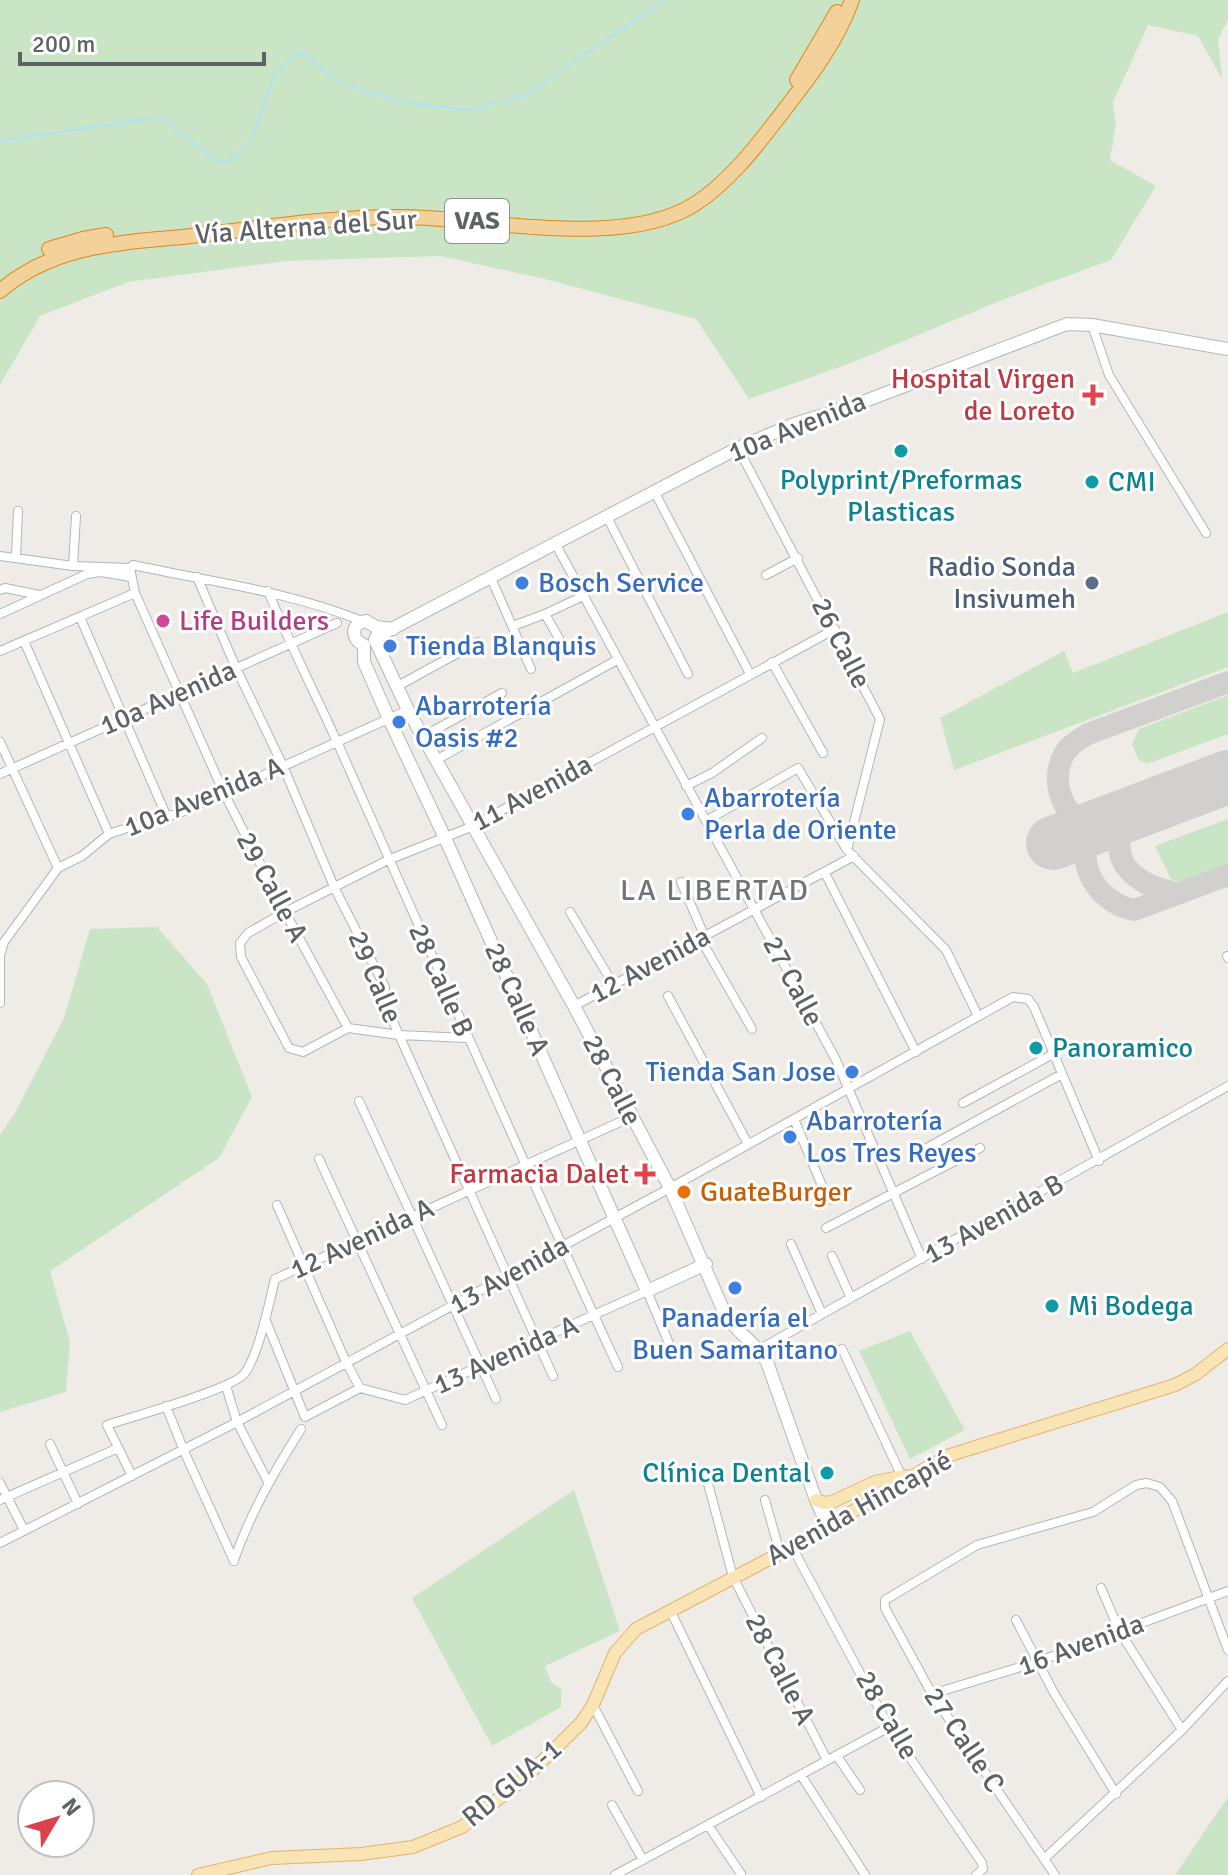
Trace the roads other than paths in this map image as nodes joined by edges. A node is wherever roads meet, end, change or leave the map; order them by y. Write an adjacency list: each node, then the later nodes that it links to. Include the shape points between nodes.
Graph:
1 (841, 0): 3 (highway, Vía Alterna del Sur / VAS, via 780,104)
2 (852, 0): 3 (highway, Vía Alterna del Sur / VAS, via 831,46 807,80)
3 (737, 162): 4 (highway, Vía Alterna del Sur / VAS, via 696,204 612,228 401,216 293,221 120,239 91,237)
4 (52, 254): 5 (highway, Vía Alterna del Sur / VAS, via 24,262); 6 (highway, Vía Alterna del Sur / VAS)
5 (0, 279)
6 (0, 291)
7 (1092, 325): 8 (main road, 10a Avenida); 9 (main road, 10a Avenida, via 1067,324); 14 (street, via 1109,375)
8 (1228, 349)
9 (738, 448): 10 (main road, 10a Avenida); 18 (street, 26 Calle)
10 (654, 491): 13 (main road, 10a Avenida); 48 (street)
11 (18, 511): 17 (street)
12 (76, 516): 19 (street)
13 (607, 517): 15 (main road, 10a Avenida); 47 (street)
14 (1206, 533)
15 (555, 543): 23 (main road, 10a Avenida); 28 (street, 27 Calle)
16 (0, 556): 17 (street)
17 (16, 557): 19 (street)
18 (798, 558): 21 (street); 36 (street, 26 Calle)
19 (73, 566): 20 (street)
20 (131, 570): 22 (street); 26 (street, 29 Calle A); 27 (street, via 87,574)
21 (766, 575)
22 (197, 577): 25 (street); 45 (street, 29 Calle)
23 (491, 578): 35 (street); 37 (main road, 10a Avenida)
24 (0, 590): 27 (street)
25 (268, 591): 30 (street); 40 (street, 28 Calle B)
26 (135, 593): 32 (street); 51 (street, 29 Calle A)
27 (40, 595): 29 (street)
28 (583, 596): 31 (street); 43 (street, 27 Calle)
29 (0, 614)
30 (343, 614): 33 (street); 34 (street)
31 (545, 614): 35 (street); 41 (street)
32 (80, 617): 38 (street); 53 (street)
33 (337, 623): 34 (street); 40 (street, 10a Avenida)
34 (358, 625): 37 (main road, via 370,621); 37 (main road, via 355,638)
35 (513, 626): 46 (street)
36 (835, 629): 44 (street, 11 Avenida); 73 (street, 26 Calle, via 880,719)
37 (373, 637): 49 (main road, 28 Calle); 54 (main road, 28 Calle A, via 364,662)
38 (24, 641): 42 (street); 60 (street)
39 (478, 642): 49 (street)
40 (290, 644): 45 (street, 10a Avenida); 59 (street, 28 Calle B)
41 (565, 649)
42 (0, 651)
43 (617, 660): 55 (street, 27 Calle); 62 (street)
44 (772, 662): 48 (street, 11 Avenida); 61 (street)
45 (236, 668): 51 (street, 10a Avenida); 63 (street, 29 Calle)
46 (531, 669)
47 (688, 674)
48 (750, 674): 55 (street, 11 Avenida)
49 (396, 687): 52 (main road, 28 Calle)
50 (502, 693): 56 (street)
51 (179, 694): 53 (street, 10a Avenida); 67 (street, 29 Calle A)
52 (408, 710): 54 (street, 10a Avenida A); 56 (main road, 28 Calle)
53 (124, 718): 60 (street, 10a Avenida); 68 (street)
54 (389, 719): 59 (street, 10a Avenida A); 72 (main road, 28 Calle A)
55 (655, 729): 66 (street, 27 Calle); 70 (street, 11 Avenida)
56 (424, 736): 62 (main road, 28 Calle)
57 (762, 738): 66 (street)
58 (0, 742): 64 (street)
59 (337, 742): 63 (street, 10a Avenida A); 74 (street, 28 Calle B)
60 (69, 743): 64 (street, 10a Avenida); 71 (street)
61 (823, 753)
62 (436, 760): 70 (main road, 28 Calle)
63 (283, 766): 67 (street, 10a Avenida A); 78 (street, 29 Calle)
64 (12, 768): 65 (street, 10a Avenida); 75 (street)
65 (0, 774)
66 (686, 786): 69 (street, 27 Calle)
67 (224, 793): 68 (street, 10a Avenida A); 80 (street, 29 Calle A)
68 (166, 815): 71 (street, 10a Avenida A)
69 (706, 821): 73 (street, via 798,768); 79 (street, 27 Calle)
70 (471, 827): 72 (street, 11 Avenida); 86 (main road, 28 Calle)
71 (109, 834): 75 (street, 10a Avenida A)
72 (445, 838): 74 (street, 11 Avenida); 101 (main road, 28 Calle A)
73 (851, 853): 76 (street, 12 Avenida); 87 (street, via 946,950)
74 (388, 860): 78 (street, 11 Avenida); 91 (street, 28 Calle B)
75 (58, 868): 85 (street, 10a Avenida A, via 4,942)
76 (825, 873): 79 (street, 12 Avenida); 92 (street)
77 (681, 882): 82 (street)
78 (335, 889): 80 (street, 11 Avenida); 90 (street, 29 Calle, via 385,987 384,1001)
79 (754, 908): 82 (street, 12 Avenida); 96 (street, 27 Calle)
80 (285, 912): 88 (street, 29 Calle A); 88 (street, 11 Avenida, via 240,943 241,957 289,1048 303,1052)
81 (570, 912): 83 (street)
82 (702, 936): 83 (street, 12 Avenida); 89 (street)
83 (613, 984): 86 (street, 12 Avenida)
84 (668, 996): 102 (street)
85 (0, 1003)
86 (574, 1006): 99 (main road, 28 Calle)
87 (978, 1016): 92 (street, 13 Avenida); 93 (street, 13 Avenida, via 1023,997 1031,1002)
88 (348, 1028): 90 (street)
89 (752, 1029)
90 (399, 1035): 91 (street); 109 (street, 29 Calle)
91 (467, 1038): 107 (street, 28 Calle B)
92 (916, 1052): 96 (street, 13 Avenida)
93 (1053, 1054): 94 (street); 98 (street)
94 (1062, 1074): 104 (street); 106 (street)
95 (1228, 1086): 106 (street, 13 Avenida B)
96 (850, 1088): 100 (street, 13 Avenida); 110 (street, 27 Calle)
97 (359, 1101): 113 (street)
98 (963, 1103)
99 (631, 1117): 101 (street, 12 Avenida A); 108 (main road, 28 Calle)
100 (794, 1119): 102 (street, 13 Avenida); 111 (street)
101 (580, 1140): 107 (street, 12 Avenida A); 114 (main road, 28 Calle A)
102 (748, 1144): 108 (street, 13 Avenida)
103 (980, 1148): 110 (street)
104 (923, 1150)
105 (319, 1159): 116 (street)
106 (1099, 1161): 120 (street, 13 Avenida B)
107 (524, 1165): 109 (street, 12 Avenida A); 118 (street, 28 Calle B)
108 (670, 1188): 114 (street, 13 Avenida); 121 (main road, 28 Calle)
109 (470, 1190): 113 (street, 12 Avenida A); 123 (street, 29 Calle)
110 (893, 1193): 115 (street); 120 (street, 27 Calle)
111 (828, 1200)
112 (277, 1205): 122 (street)
113 (412, 1216): 116 (street, 12 Avenida A); 126 (street)
114 (615, 1216): 118 (street, 13 Avenida); 124 (main road, 28 Calle A)
115 (826, 1228)
116 (357, 1241): 122 (street, 12 Avenida A); 130 (street)
117 (791, 1244): 127 (street)
118 (562, 1246): 123 (street, 13 Avenida); 128 (street, 28 Calle B)
119 (832, 1256): 125 (street)
120 (922, 1259): 125 (street, 13 Avenida B)
121 (706, 1264): 124 (main road, 13 Avenida A); 132 (main road, 28 Calle, via 730,1322)
122 (304, 1266): 129 (street, 12 Avenida A, via 275,1279); 136 (street)
123 (508, 1275): 126 (street, 13 Avenida); 131 (street, 29 Calle)
124 (647, 1291): 128 (street, 13 Avenida A); 135 (street, 28 Calle A)
125 (851, 1298): 127 (street, 13 Avenida B)
126 (453, 1305): 130 (street, 13 Avenida); 137 (street)
127 (822, 1314): 132 (street, 13 Avenida B)
128 (594, 1315): 131 (street, 13 Avenida A); 138 (street, 28 Calle B)
129 (265, 1320): 140 (street, 12 Avenida A, via 244,1375); 142 (street)
130 (401, 1334): 136 (street, 13 Avenida); 143 (street)
131 (537, 1341): 137 (street, 13 Avenida A); 139 (street, 29 Calle)
132 (760, 1349): 161 (main road, 28 Calle)
133 (842, 1349): 156 (street)
134 (1228, 1349): 153 (main road, Avenida Hincapié, via 1175,1385 947,1456)
135 (673, 1353)
136 (346, 1362): 141 (street); 142 (street, 13 Avenida)
137 (481, 1366): 143 (street, 13 Avenida A); 144 (street)
138 (618, 1367)
139 (553, 1376)
140 (226, 1386): 145 (street); 146 (street)
141 (360, 1388): 142 (street, via 305,1417); 143 (street, 13 Avenida A, via 405,1400)
142 (293, 1391): 146 (street, 13 Avenida)
143 (427, 1391): 147 (street)
144 (496, 1399)
145 (166, 1406): 150 (street, via 107,1425); 151 (street)
146 (237, 1422): 151 (street, 13 Avenida); 157 (street)
147 (442, 1425)
148 (301, 1429): 157 (street)
149 (50, 1444): 152 (street)
150 (118, 1448): 152 (street); 154 (street)
151 (184, 1451): 154 (street, 13 Avenida); 157 (street, via 234,1561)
152 (62, 1471): 159 (street); 162 (street)
153 (919, 1471): 156 (main road); 163 (main road, Avenida Hincapié)
154 (132, 1476): 162 (street, 13 Avenida)
155 (706, 1476): 167 (street, 28 Calle A)
156 (902, 1477): 161 (main road, via 875,1482 832,1502)
157 (268, 1482)
158 (0, 1483): 159 (street)
159 (3, 1498): 164 (street)
160 (765, 1500): 166 (street, 28 Calle)
161 (816, 1500): 163 (main road, 28 Calle)
162 (78, 1504): 164 (street, 13 Avenida)
163 (828, 1526): 166 (main road, Avenida Hincapié)
164 (24, 1530): 165 (street, 13 Avenida)
165 (0, 1543)
166 (786, 1550): 167 (main road, Avenida Hincapié); 179 (street, 28 Calle)
167 (733, 1577): 171 (main road, Avenida Hincapié); 182 (street, 28 Calle A)
168 (1101, 1588): 173 (street)
169 (1228, 1591): 170 (street, 16 Avenida)
170 (1208, 1598): 173 (street, 16 Avenida); 174 (street); 177 (street, 27 Calle C, via 1172,1501 1160,1487 1136,1485 1093,1512 977,1545 885,1600)
171 (670, 1610): 178 (main road, RD GUA-1, via 624,1640); 187 (street)
172 (1016, 1620): 175 (street)
173 (1120, 1632): 175 (street, 16 Avenida); 180 (street)
174 (1228, 1650)
175 (1037, 1662): 177 (street, 16 Avenida); 186 (street)
176 (1228, 1681): 180 (street)
177 (932, 1694): 190 (street, 27 Calle C)
178 (593, 1705): 185 (street); 193 (main road, RD GUA-1, via 524,1779 480,1816 436,1839 361,1854 272,1858)
179 (889, 1727): 181 (street); 196 (street, 28 Calle, via 982,1863)
180 (1182, 1730): 186 (street)
181 (837, 1756): 182 (street); 184 (street)
182 (827, 1760): 183 (street)
183 (801, 1775): 187 (street); 195 (street)
184 (860, 1790)
185 (638, 1791)
186 (1116, 1794): 190 (street)
187 (761, 1797): 189 (street)
188 (612, 1805): 191 (street)
189 (708, 1825): 191 (street); 192 (street)
190 (1044, 1859): 197 (street, 27 Calle C)
191 (643, 1860): 194 (street)
192 (741, 1874)
193 (198, 1875)
194 (615, 1875)
195 (865, 1875)
196 (976, 1875)
197 (1055, 1875)

